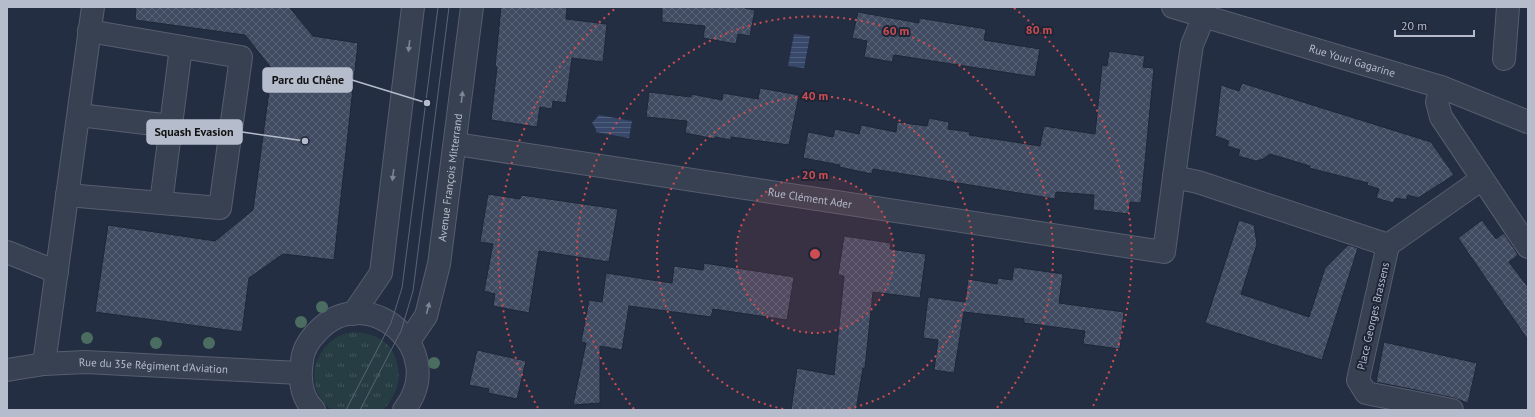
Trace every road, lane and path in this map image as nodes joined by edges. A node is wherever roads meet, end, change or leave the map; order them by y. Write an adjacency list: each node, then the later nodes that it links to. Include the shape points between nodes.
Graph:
1 (93, 7): 7 (street)
2 (413, 7): 23 (street, one-way to 23, via 381,273)
3 (472, 7): 14 (street, Avenue François Mitterrand, one-way to 3)
4 (1173, 7): 6 (street, Rue Youri Gagarine)
5 (1508, 7): 9 (street)
6 (1204, 16): 10 (street, Rue Youri Gagarine); 15 (street, via 1192,46)
7 (89, 31): 8 (street); 11 (street)
8 (181, 47): 13 (street); 18 (street, via 241,57 220,208)
9 (1504, 59)
10 (1441, 86): 12 (street, Rue Youri Gagarine); 16 (street, via 1437,102 1441,117)
11 (78, 115): 13 (street); 17 (street)
12 (1528, 122)
13 (171, 126): 18 (street)
14 (456, 144): 15 (street, Rue Clément Ader, via 1164,252); 24 (street, Avenue François Mitterrand, one-way to 14, via 426,316 439,264)
15 (1174, 177): 19 (street, via 1198,182)
16 (1482, 179): 19 (street); 20 (street)
17 (67, 195): 18 (street); 22 (street)
18 (161, 203)
19 (1388, 245): 30 (street, Place Georges Brassens, via 1358,380 1366,393)
20 (1528, 247)
21 (7, 252): 22 (street)
22 (57, 272): 25 (street)
23 (353, 314): 24 (street, via 373,315 391,323); 27 (street, via 321,327 310,340 302,356)
24 (409, 341): 28 (street, via 416,355 418,371)
25 (44, 364): 26 (street, Rue du 35e Régiment d'Aviation); 27 (street, Rue du 35e Régiment d'Aviation, via 85,362)
26 (7, 370)
27 (300, 373): 29 (street, via 302,390)
28 (410, 407)
29 (314, 410)
30 (1452, 410)

